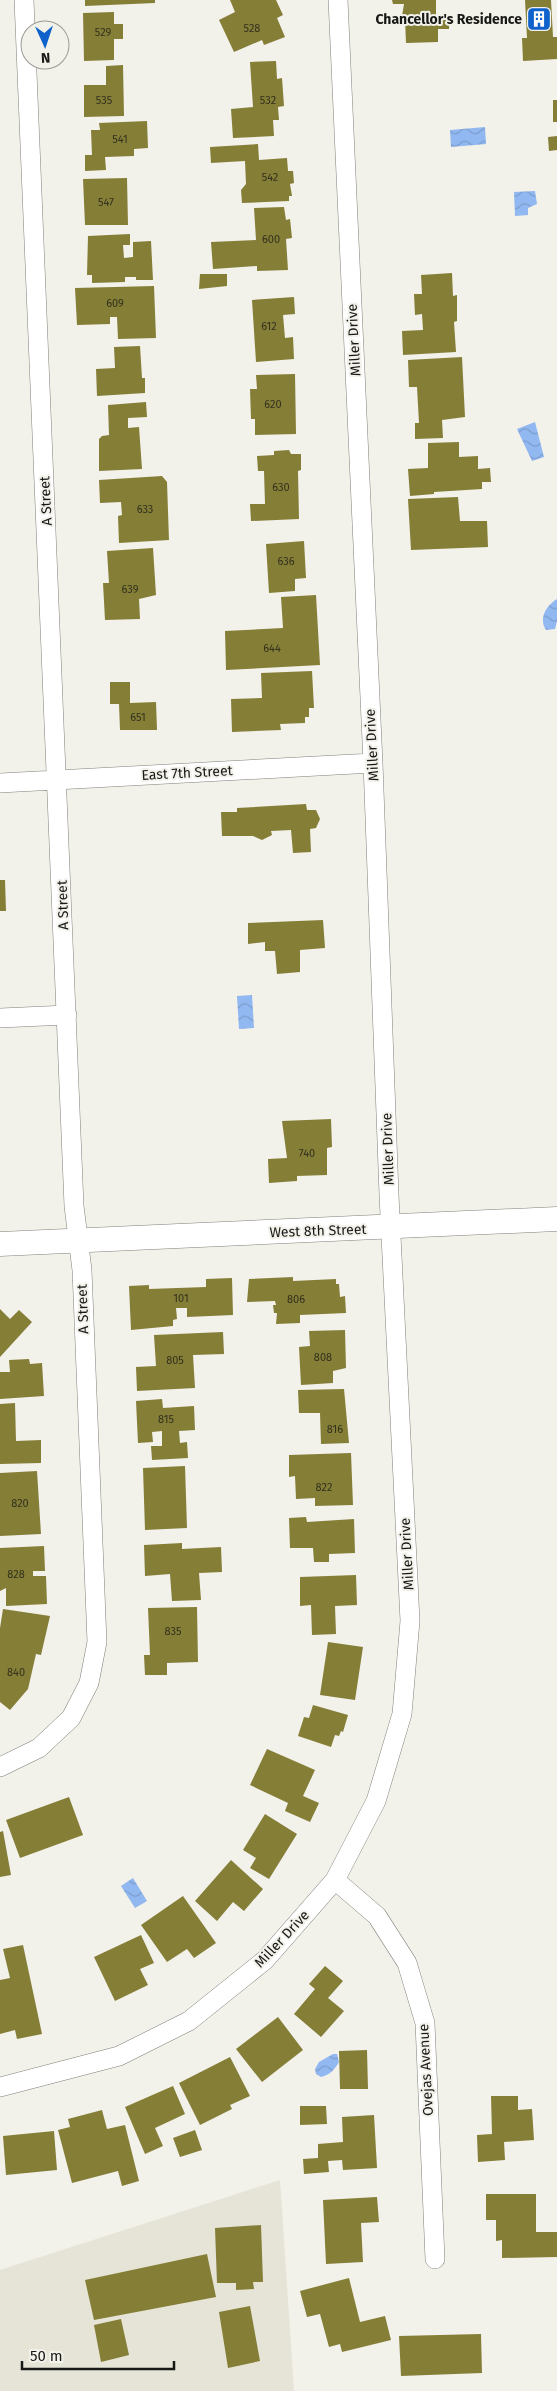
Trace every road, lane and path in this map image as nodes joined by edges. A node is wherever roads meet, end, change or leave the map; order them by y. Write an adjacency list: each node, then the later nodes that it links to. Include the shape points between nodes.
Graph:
1 (24, 0): 4 (street, A Street)
2 (338, 0): 3 (street, Miller Drive)
3 (373, 763): 4 (street, East 7th Street); 9 (street, Miller Drive)
4 (58, 779): 5 (street, East 7th Street); 6 (street, A Street)
5 (0, 783)
6 (67, 1015): 7 (street); 10 (street, A Street, via 74,1206)
7 (0, 1018)
8 (557, 1219): 9 (street, West 8th Street)
9 (391, 1228): 10 (street, West 8th Street); 13 (street, Miller Drive, via 410,1622 402,1714 376,1801)
10 (79, 1240): 11 (street, West 8th Street); 12 (street, A Street, via 97,1642 89,1683 71,1718 40,1748)
11 (0, 1244)
12 (0, 1767)
13 (335, 1880): 14 (street, Miller Drive, via 265,1960 189,2021 119,2056); 15 (street, Ovejas Avenue, via 377,1916 406,1964 425,2023)
14 (0, 2087)
15 (435, 2259)

